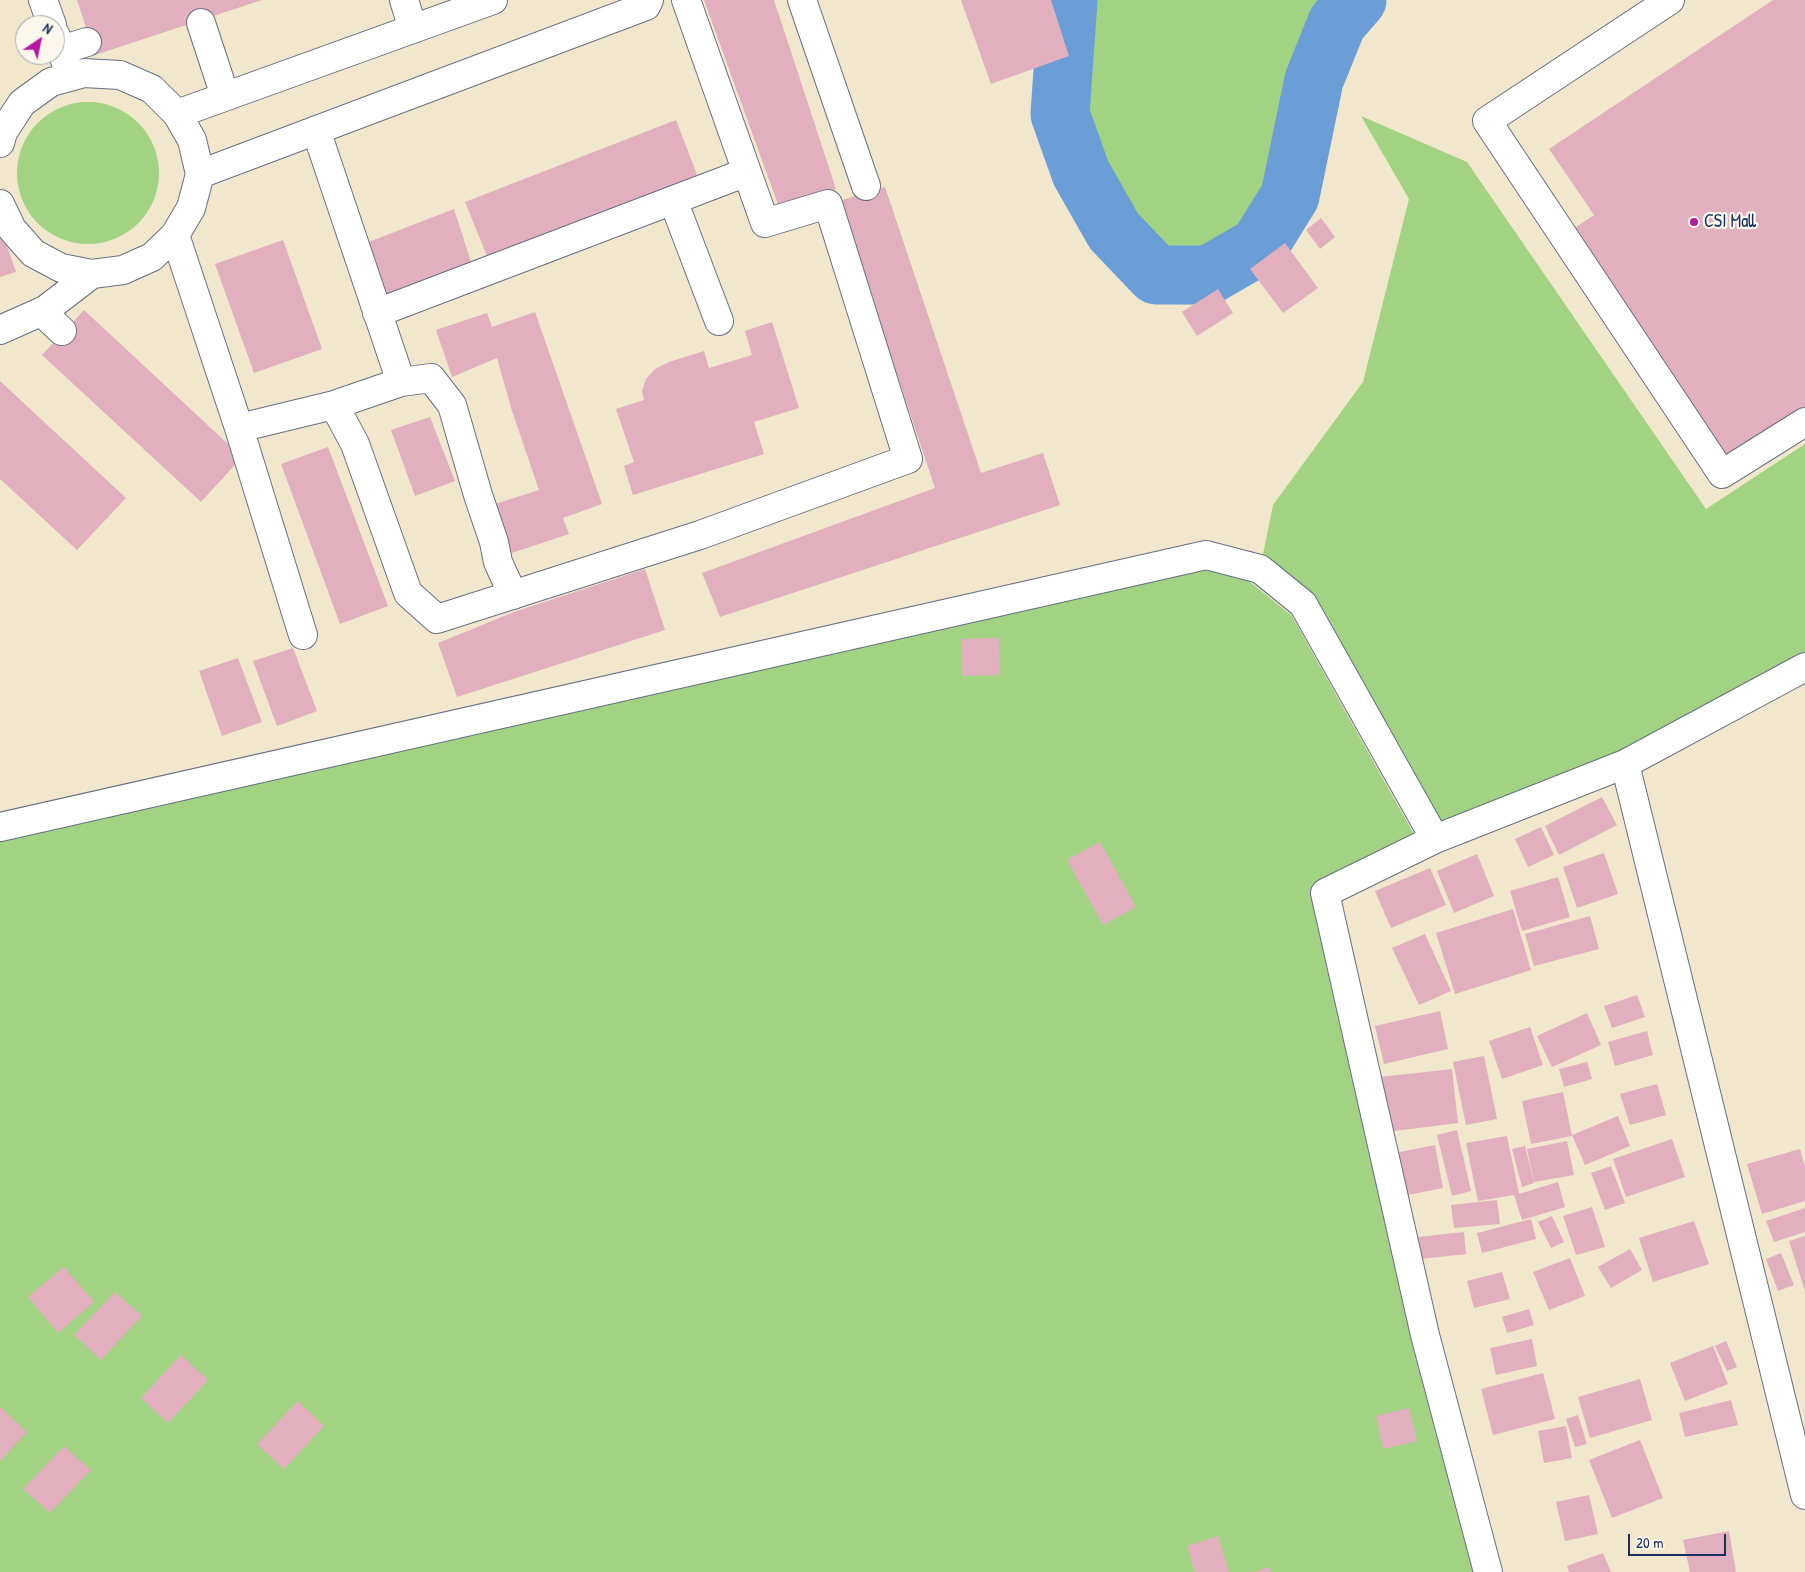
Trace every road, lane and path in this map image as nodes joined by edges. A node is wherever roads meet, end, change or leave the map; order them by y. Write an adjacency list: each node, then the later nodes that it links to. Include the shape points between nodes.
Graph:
1 (43, 0): 8 (street)
2 (404, 0): 10 (street)
3 (493, 0): 10 (street)
4 (649, 0): 17 (street, via 646,6)
5 (686, 0): 19 (street)
6 (802, 0): 21 (street)
7 (1670, 0): 33 (street, via 1487,121 1722,474)
8 (48, 15)
9 (201, 23): 15 (street)
10 (413, 29): 15 (street)
11 (65, 38): 12 (street)
12 (87, 42)
13 (65, 62): 14 (street)
14 (70, 76): 16 (street, via 84,73 120,75 152,89); 18 (street, via 51,82 22,103 3,132)
15 (226, 96): 16 (street)
16 (177, 114): 20 (street, via 192,140)
17 (316, 130): 20 (street); 27 (street)
18 (0, 143)
19 (747, 172): 22 (street); 35 (street, via 765,223 828,204 908,459 700,535)
20 (200, 174): 24 (street, via 191,208)
21 (866, 186)
22 (673, 200): 27 (street); 28 (street)
23 (0, 204): 25 (street, via 12,229 33,253 61,268)
24 (175, 235): 25 (street, via 152,257 124,270); 34 (street)
25 (92, 274): 26 (street)
26 (42, 312): 29 (street); 30 (street)
27 (377, 313): 31 (street)
28 (719, 321)
29 (0, 330)
30 (62, 331)
31 (401, 382): 32 (street); 35 (street, via 431,378 452,405 498,562)
32 (334, 405): 34 (street); 35 (street, via 355,444 408,593 437,619)
33 (1805, 422)
34 (238, 428): 36 (street)
35 (513, 595)
36 (303, 635)
37 (1805, 667): 38 (street)
38 (1625, 764): 40 (street); 41 (street)
39 (0, 827): 40 (street, via 1206,555 1260,569 1303,604)
40 (1435, 839): 42 (street, via 1325,893 1425,1335)
41 (1805, 1495)
42 (1488, 1572)

